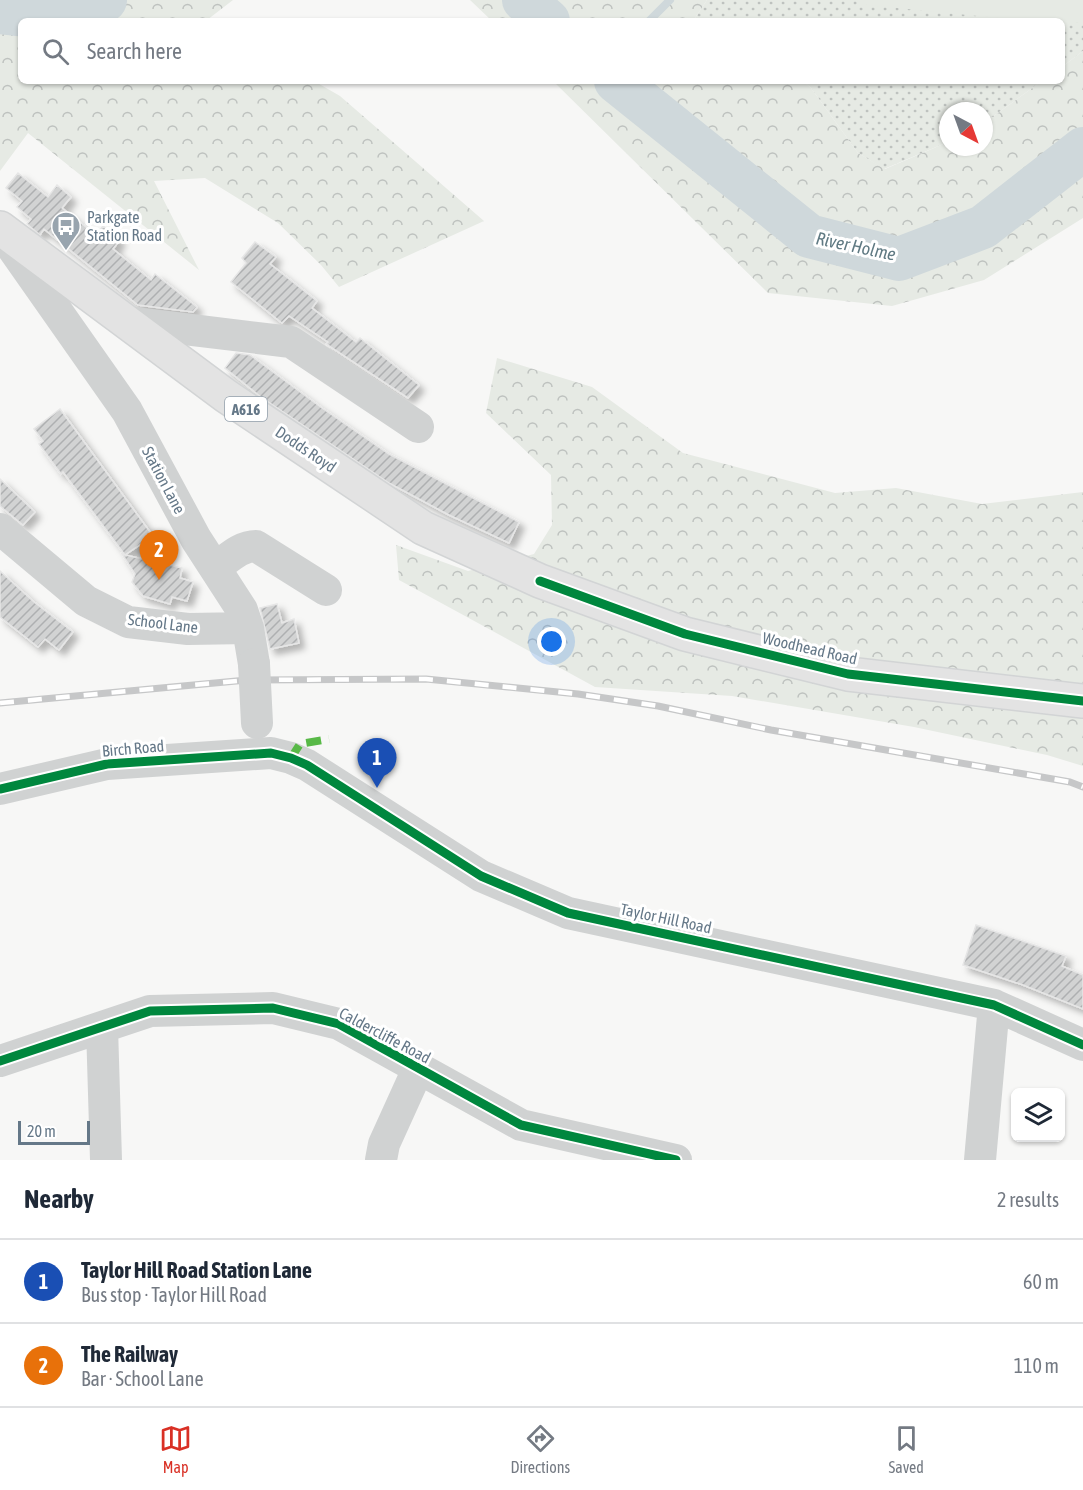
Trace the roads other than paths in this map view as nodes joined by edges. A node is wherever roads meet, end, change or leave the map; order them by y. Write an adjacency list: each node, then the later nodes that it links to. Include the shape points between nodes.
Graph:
1 (0, 229): 2 (main road, Dodds Royd / A616); 6 (street, Station Lane, via 127,411)
2 (126, 322): 3 (street, via 291,342); 5 (main road, Dodds Royd / A616, via 226,396 423,528)
3 (418, 427)
4 (0, 529): 8 (street, School Lane, via 86,601 128,622 188,629)
5 (507, 566): 9 (main road, Woodhead Road / A616, via 685,634 837,672)
6 (215, 568): 7 (street, via 239,550 256,546); 8 (street, Station Lane)
7 (326, 590)
8 (249, 628): 10 (street, Station Lane, bridge, via 257,723)
9 (1083, 701)
10 (271, 753): 11 (street, Birch Road, via 107,764); 12 (street, Taylor Hill Road, via 307,765 481,876 568,913)
11 (0, 789)
12 (994, 1005): 14 (street, Taylor Hill Road); 20 (street)
13 (102, 1027): 15 (street, Caldercliffe Road); 16 (street, Caldercliffe Road, via 150,1011 273,1008 339,1024); 17 (street)
14 (1083, 1045)
15 (0, 1061)
16 (418, 1069): 18 (street, via 384,1144); 19 (street, Caldercliffe Road, via 521,1125)
17 (106, 1160)
18 (381, 1160)
19 (676, 1160)
20 (980, 1160)

